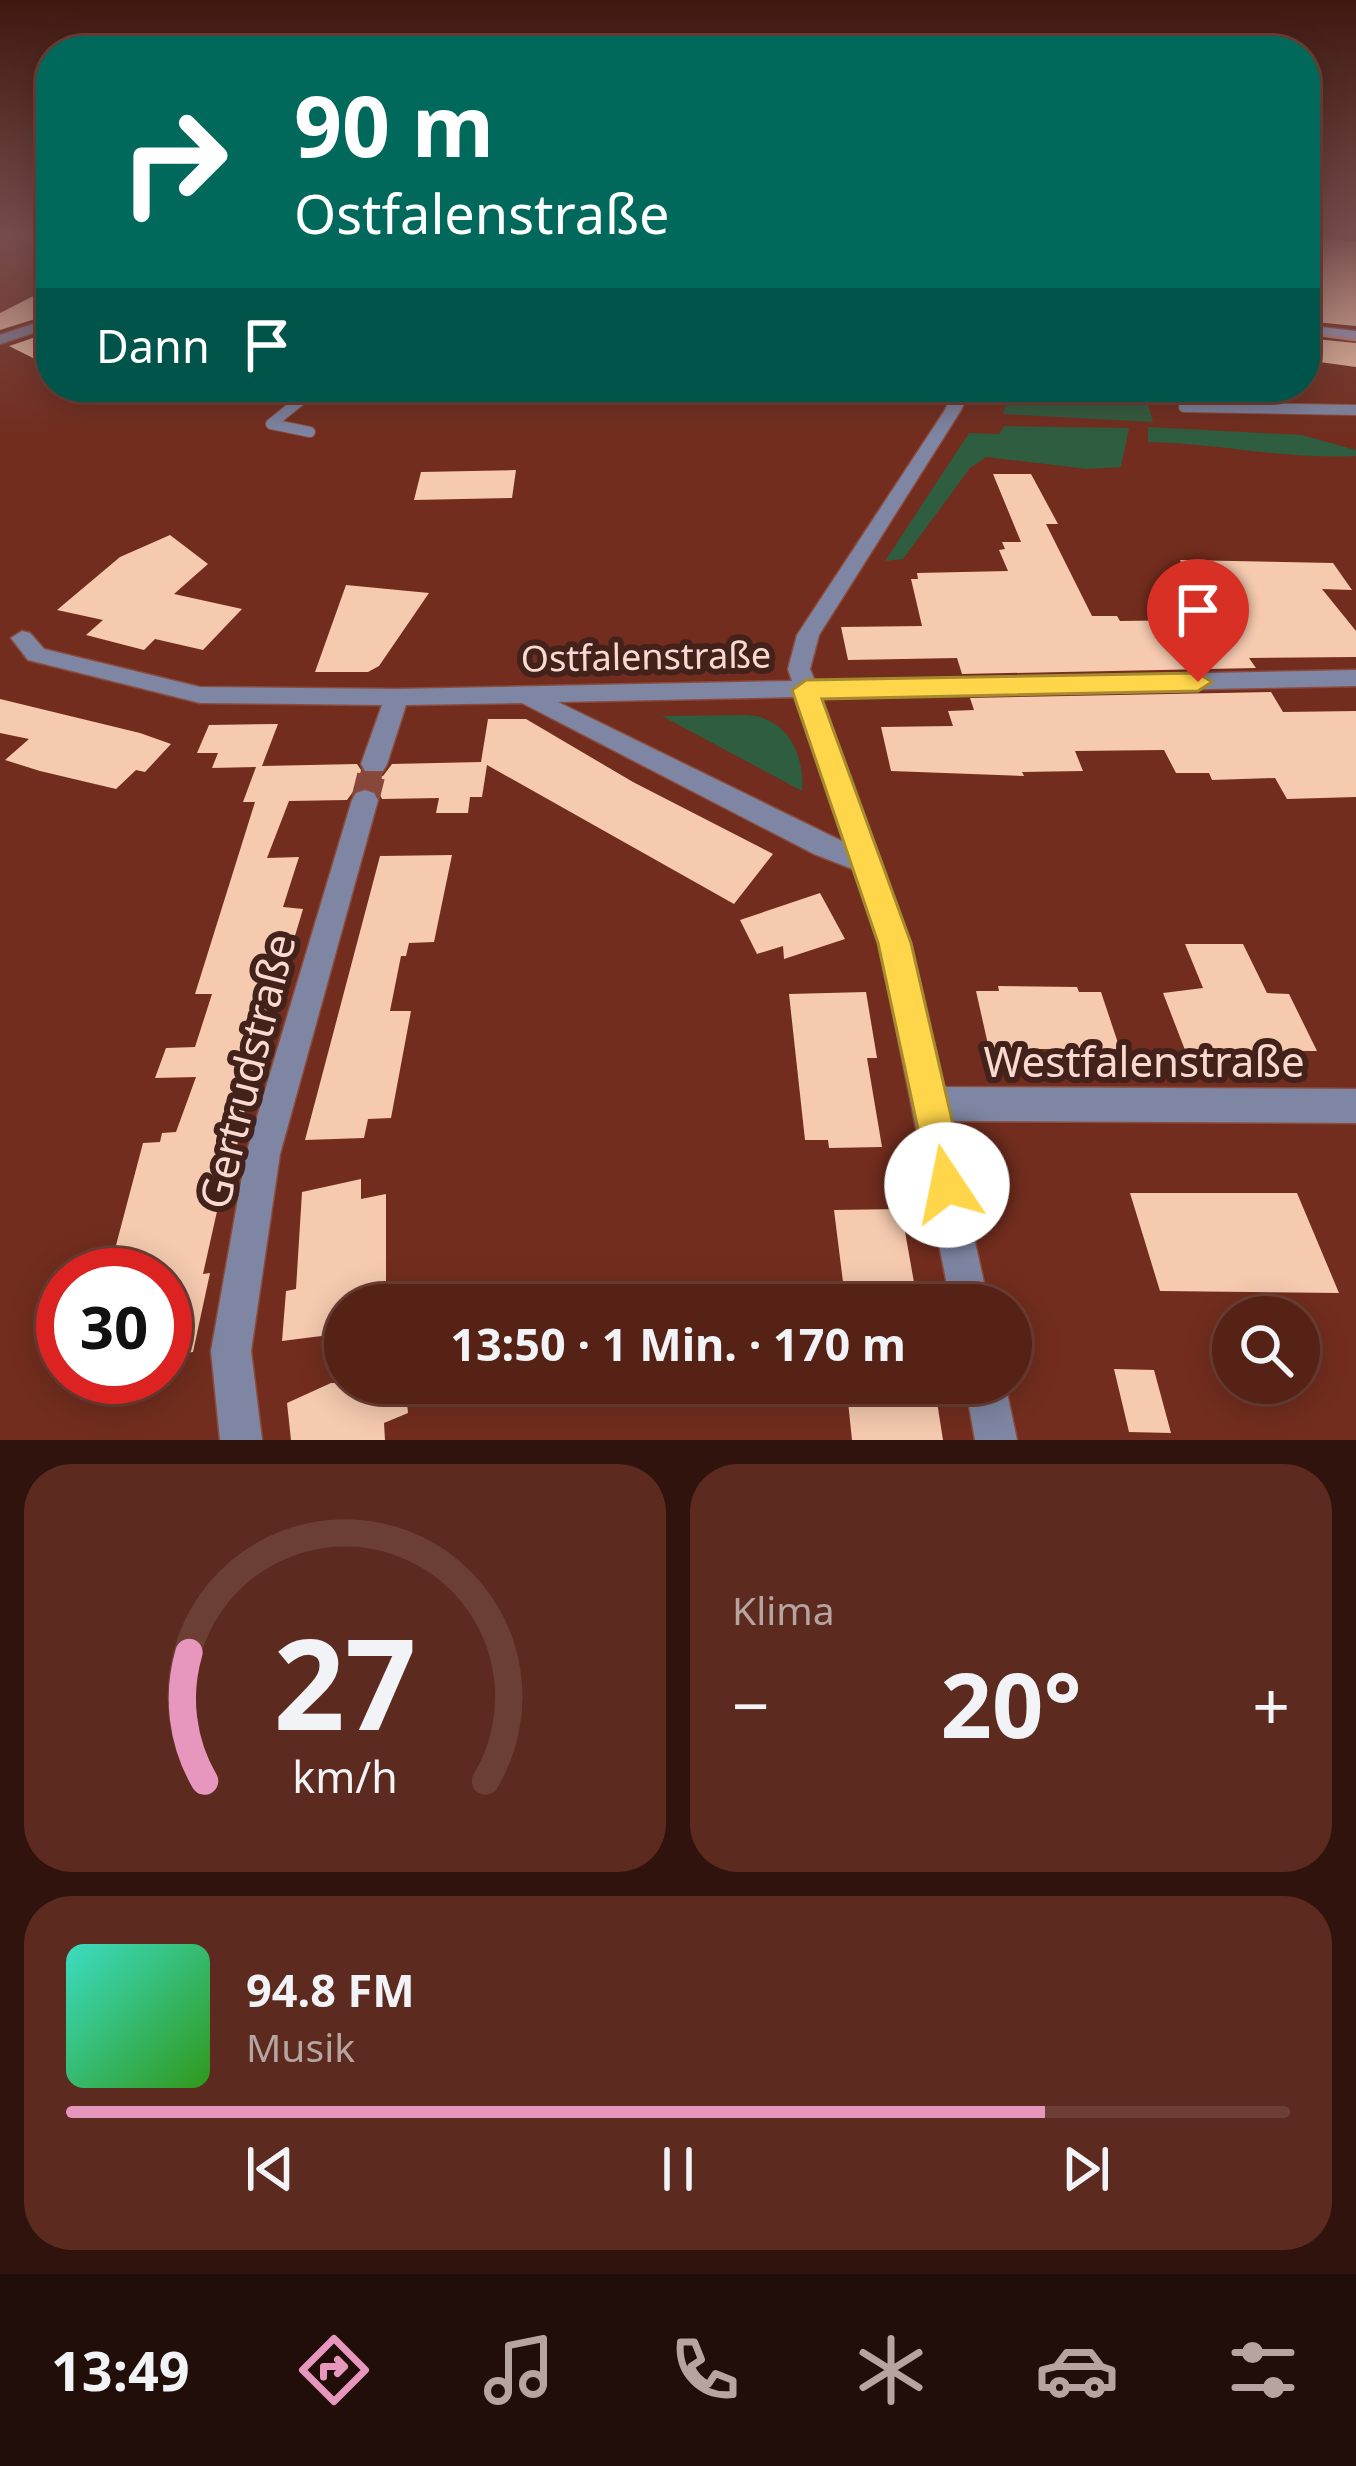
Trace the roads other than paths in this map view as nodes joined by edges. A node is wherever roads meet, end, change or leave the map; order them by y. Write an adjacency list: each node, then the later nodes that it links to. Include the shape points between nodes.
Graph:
1 (36, 327): 4 (street)
2 (1320, 331): 3 (main road)
3 (1356, 335)
4 (0, 340)
5 (299, 402): 9 (lane, via 272,424)
6 (955, 402): 12 (street, via 808,634 799,660)
7 (1184, 407): 8 (lane)
8 (1356, 410)
9 (310, 432)
10 (22, 638): 14 (street, Ostfalenstraße, via 36,655 200,695)
11 (1356, 678): 12 (street, Ostfalenstraße)
12 (806, 690): 13 (street, Ostfalenstraße); 17 (street)
13 (525, 695): 14 (street, Ostfalenstraße); 17 (street)
14 (397, 697): 15 (street)
15 (374, 764)
16 (365, 800): 22 (street, Gertrudstraße, via 263,1154 231,1351)
17 (864, 862): 18 (street, via 894,943)
18 (931, 1104): 19 (street, Westfalenstraße); 20 (street)
19 (1356, 1106)
20 (966, 1284)
21 (989, 1404): 23 (street)
22 (242, 1440)
23 (996, 1440)

